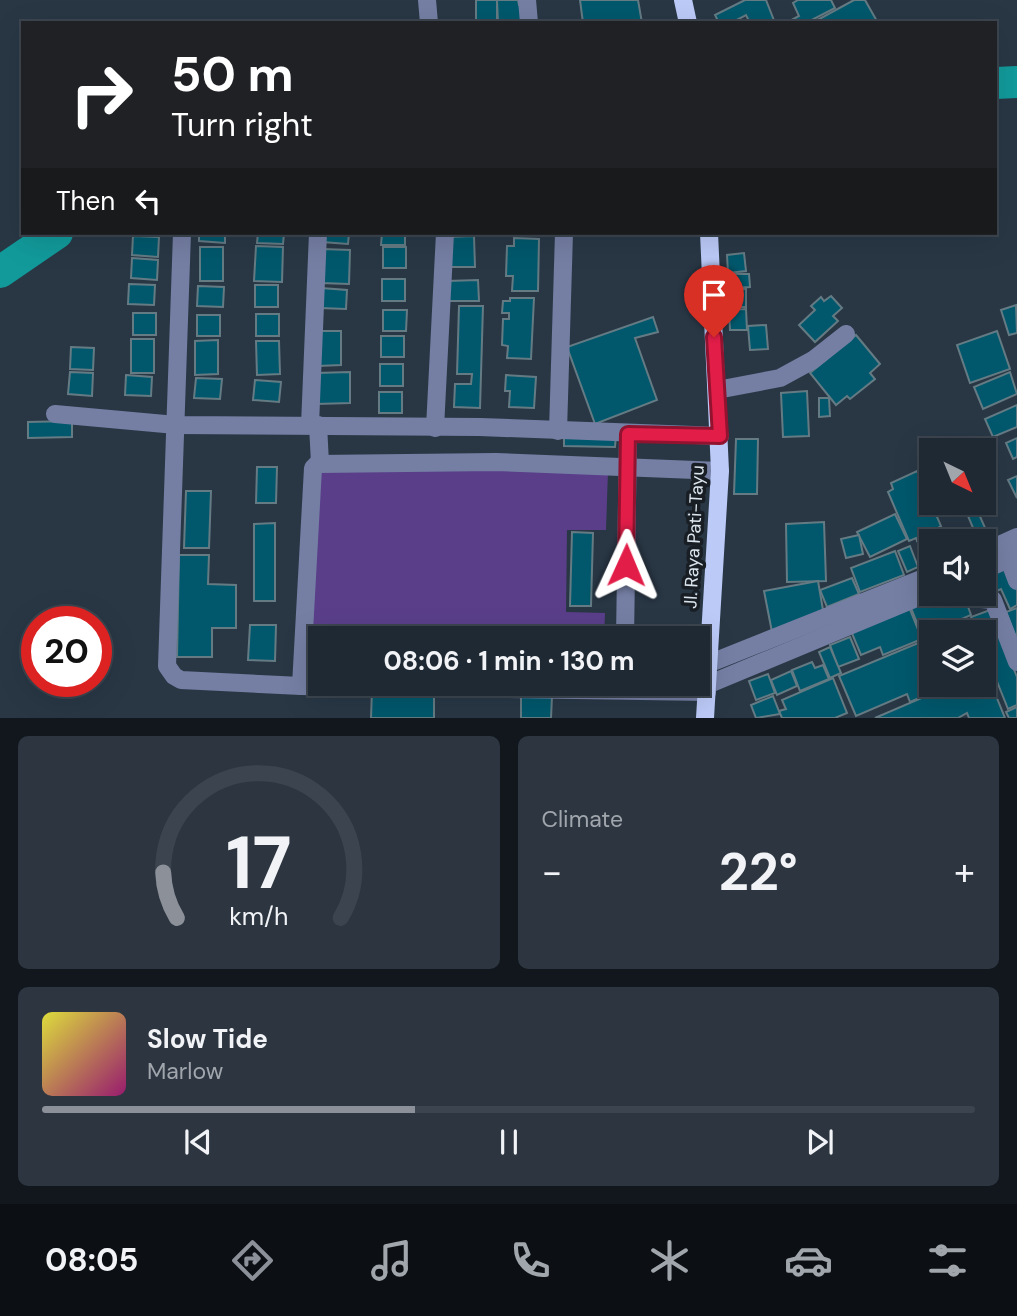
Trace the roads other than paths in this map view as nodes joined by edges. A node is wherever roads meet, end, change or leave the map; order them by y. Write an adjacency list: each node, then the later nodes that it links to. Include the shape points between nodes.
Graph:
1 (427, 0): 4 (street)
2 (527, 0): 5 (street)
3 (683, 0): 6 (main road)
4 (429, 21)
5 (529, 21)
6 (688, 21)
7 (182, 235): 15 (street)
8 (318, 235): 16 (street)
9 (445, 235): 17 (street)
10 (564, 235): 18 (street)
11 (709, 235): 13 (main road, Jl. Raya Pati-Tayu)
12 (846, 334): 13 (street, via 780,378)
13 (717, 390): 20 (main road, Jl. Raya Pati-Tayu)
14 (55, 414): 15 (street)
15 (176, 425): 16 (street); 34 (street, via 167,666 181,680)
16 (314, 425): 17 (street); 21 (street)
17 (435, 428): 18 (street)
18 (558, 431): 19 (street)
19 (628, 434): 20 (street); 22 (street)
20 (720, 436): 23 (main road, Jl. Raya Pati-Tayu)
21 (320, 463): 22 (street); 34 (street, via 313,468)
22 (627, 466): 23 (street); 30 (street)
23 (720, 471): 31 (main road, Jl. Raya Pati-Tayu)
24 (1011, 549): 25 (street); 27 (street)
25 (996, 561)
26 (919, 580): 33 (street)
27 (1017, 581)
28 (919, 597): 36 (street)
29 (996, 606): 32 (street)
30 (625, 626)
31 (710, 632)
32 (1017, 662)
33 (710, 663)
34 (301, 687): 35 (street)
35 (308, 687)
36 (710, 687)
37 (706, 696): 38 (main road, Jl. Raya Pati-Tayu)
38 (705, 718)

